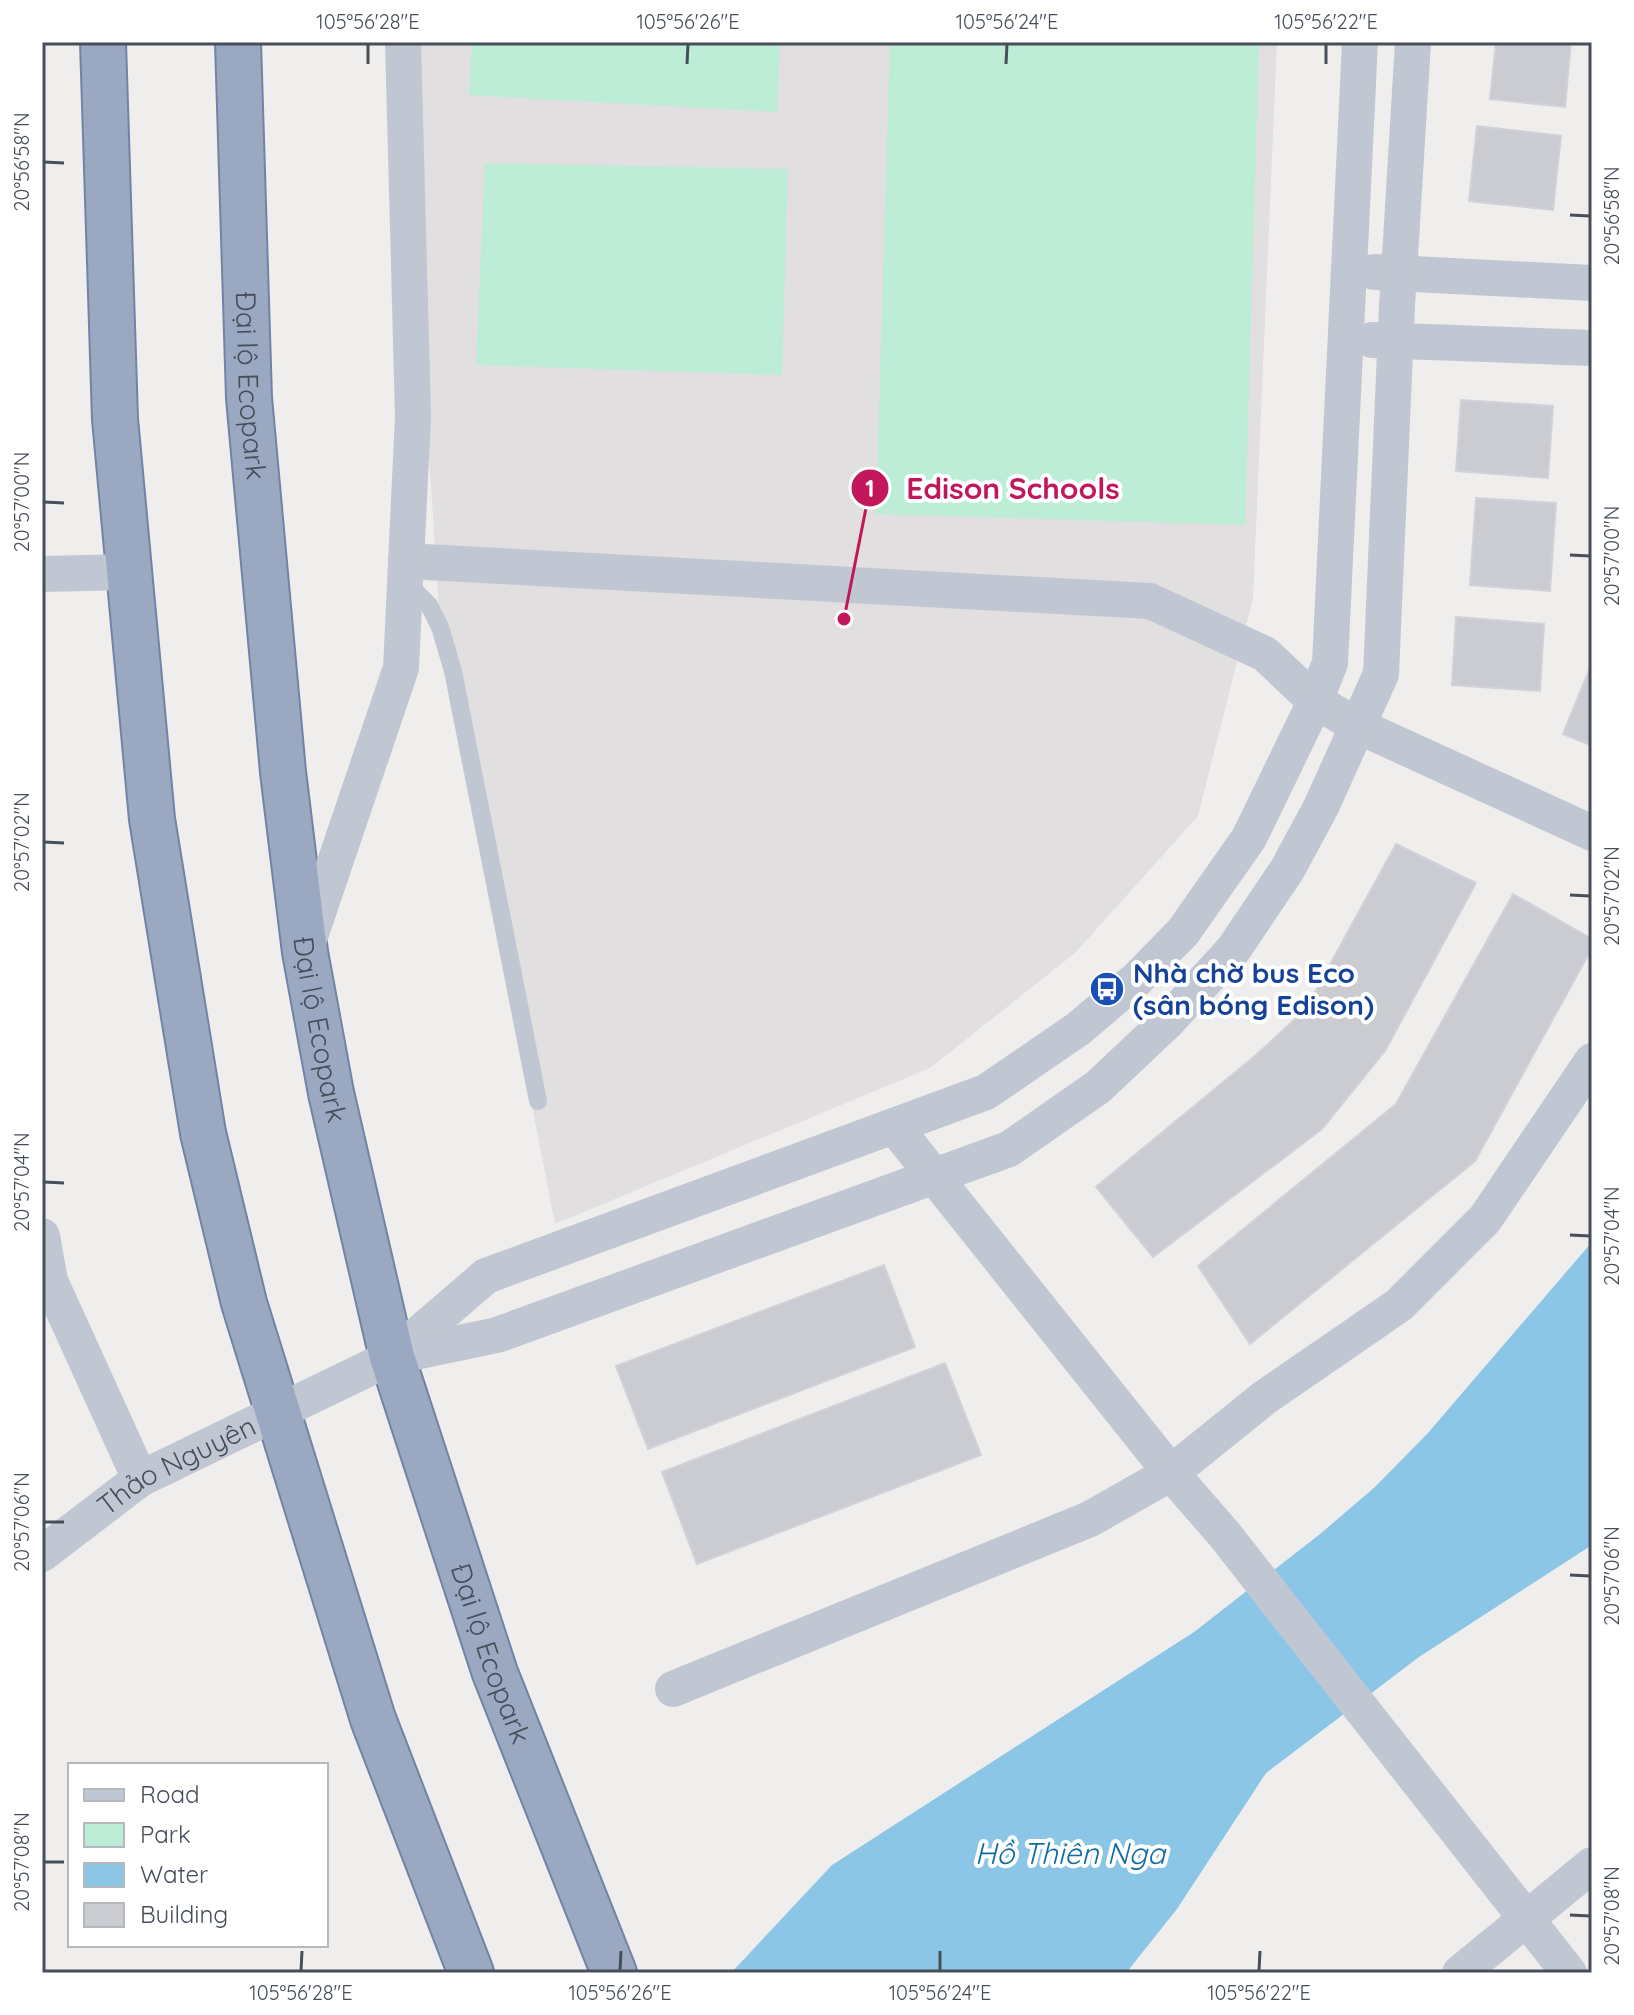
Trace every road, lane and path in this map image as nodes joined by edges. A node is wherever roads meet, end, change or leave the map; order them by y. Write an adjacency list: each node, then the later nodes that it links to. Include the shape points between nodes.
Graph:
1 (103, 42): 13 (highway, via 115,419)
2 (238, 42): 18 (highway, Đại lộ Ecopark, via 249,398)
3 (403, 42): 12 (street, via 413,416)
4 (1360, 42): 6 (street)
5 (1413, 42): 7 (street)
6 (1349, 271): 7 (street); 9 (street)
7 (1399, 273): 8 (street); 10 (street)
8 (1592, 283)
9 (1346, 339): 10 (street); 15 (street, via 1330,663)
10 (1395, 341): 11 (street); 16 (street, via 1381,674)
11 (1592, 348)
12 (405, 570): 15 (street, via 1150,601 1265,654); 18 (street, via 401,668); 20 (lane, via 440,627 453,671)
13 (129, 572): 14 (street); 25 (highway, via 152,819 203,1133 244,1303)
14 (42, 574)
15 (1315, 701): 16 (street); 21 (street, via 1249,838 1183,932 1147,970 1078,1029 986,1092)
16 (1358, 726): 17 (street); 22 (street, via 1287,870 1233,950 1166,1023 1098,1087 1009,1149)
17 (1592, 833)
18 (305, 952): 24 (highway, Đại lộ Ecopark, via 331,1093)
19 (1592, 1061): 26 (street, via 1485,1219 1399,1305 1264,1398)
20 (538, 1101)
21 (894, 1126): 22 (street); 24 (street, via 486,1276)
22 (935, 1176): 24 (street, via 497,1335); 26 (street)
23 (42, 1236): 27 (street, via 50,1281)
24 (392, 1357): 25 (street, Thảo Nguyên); 32 (highway, Đại lộ Ecopark, via 495,1673)
25 (277, 1411): 27 (street, Thảo Nguyên); 33 (highway, via 373,1719)
26 (1171, 1473): 29 (street, via 1090,1519); 31 (street)
27 (140, 1479): 28 (street, Thảo Nguyên)
28 (42, 1554)
29 (673, 1689)
30 (1592, 1865): 31 (street)
31 (1525, 1918): 34 (street); 35 (street)
32 (612, 1968)
33 (471, 1973)
34 (1460, 1973)
35 (1569, 1973)

